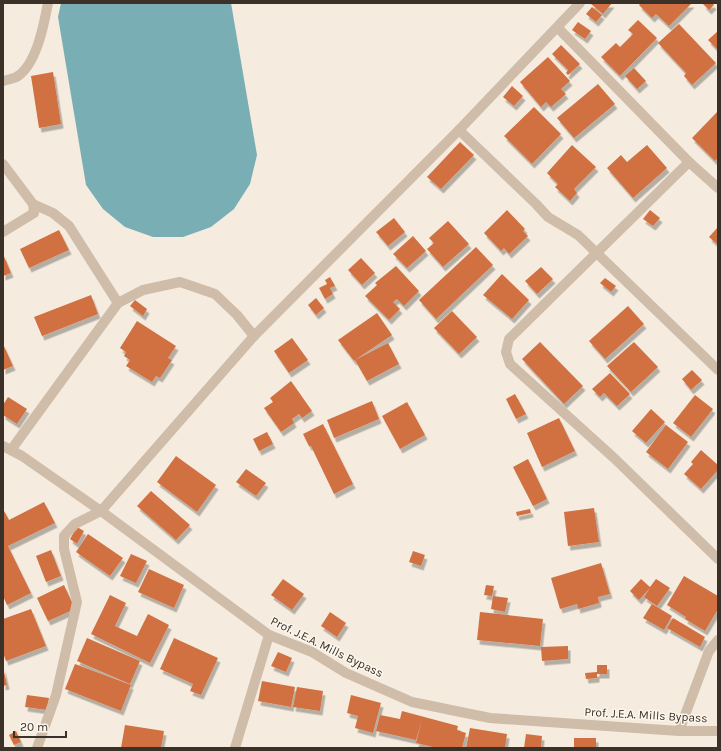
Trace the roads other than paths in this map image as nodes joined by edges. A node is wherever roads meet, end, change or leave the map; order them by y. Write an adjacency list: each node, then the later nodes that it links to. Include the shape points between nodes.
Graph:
1 (48, 3): 4 (street, via 37,47 24,70 16,77)
2 (580, 3): 3 (street)
3 (558, 28): 5 (street); 6 (street)
4 (3, 81)
5 (459, 130): 11 (street, via 548,217 578,235); 13 (street)
6 (689, 162): 8 (street); 11 (street)
7 (3, 164): 9 (street)
8 (718, 188)
9 (33, 204): 10 (street, via 34,213); 12 (street, via 53,213 70,226)
10 (3, 232)
11 (595, 253): 14 (street); 17 (street, via 509,339 506,352 510,364 614,458)
12 (118, 303): 13 (street, via 143,290 180,282 214,294 237,315); 15 (street)
13 (254, 336): 16 (street)
14 (718, 370)
15 (7, 448): 16 (street, Prof. J.E.A. Mills Bypass)
16 (101, 511): 18 (street, Prof. J.E.A. Mills Bypass); 22 (street, via 75,524 64,536 64,549 77,602 56,694)
17 (718, 559)
18 (269, 635): 20 (street, Prof. J.E.A. Mills Bypass, via 312,652 346,673 412,702 490,718); 23 (street)
19 (718, 640): 20 (street, via 709,651)
20 (680, 731): 21 (street, Prof. J.E.A. Mills Bypass)
21 (718, 731)
22 (37, 748)
23 (235, 748)

